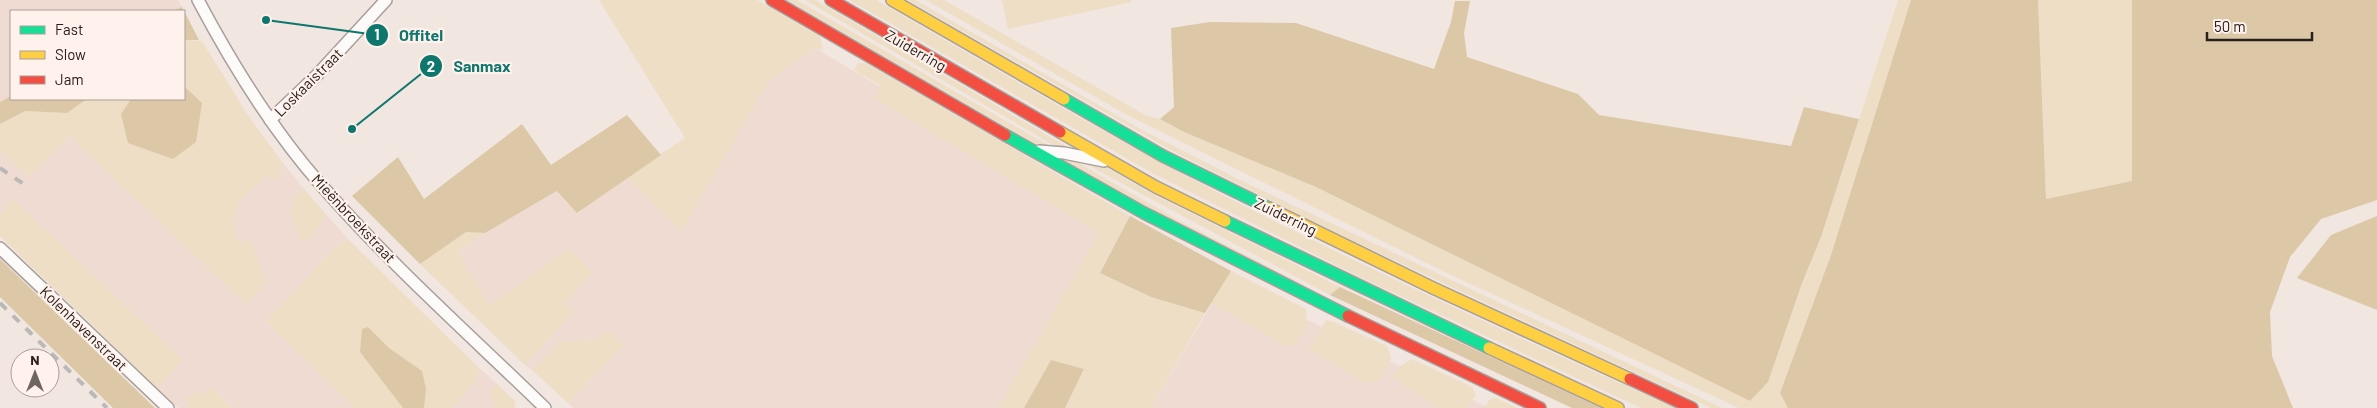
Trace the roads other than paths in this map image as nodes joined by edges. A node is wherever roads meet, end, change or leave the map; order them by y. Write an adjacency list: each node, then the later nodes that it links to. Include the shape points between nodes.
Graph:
1 (198, 0): 6 (street, Mieënbroekstraat, via 229,58)
2 (386, 0): 6 (street, Loskaaistraat, via 317,76)
3 (772, 0): 7 (main road, Zuiderring)
4 (831, 0): 8 (main road, Zuiderring)
5 (892, 0): 14 (main road, Zuiderring, via 1163,156 1433,288)
6 (270, 120): 11 (street, Mieënbroekstraat, via 320,185 349,216)
7 (1032, 150): 8 (street); 12 (main road, Zuiderring, via 1144,213 1406,345)
8 (1115, 164): 13 (main road, Zuiderring, via 1156,188)
9 (0, 248): 10 (street, Kolenhavenstraat)
10 (168, 408)
11 (545, 408)
12 (1540, 408)
13 (1618, 408)
14 (1692, 408)

